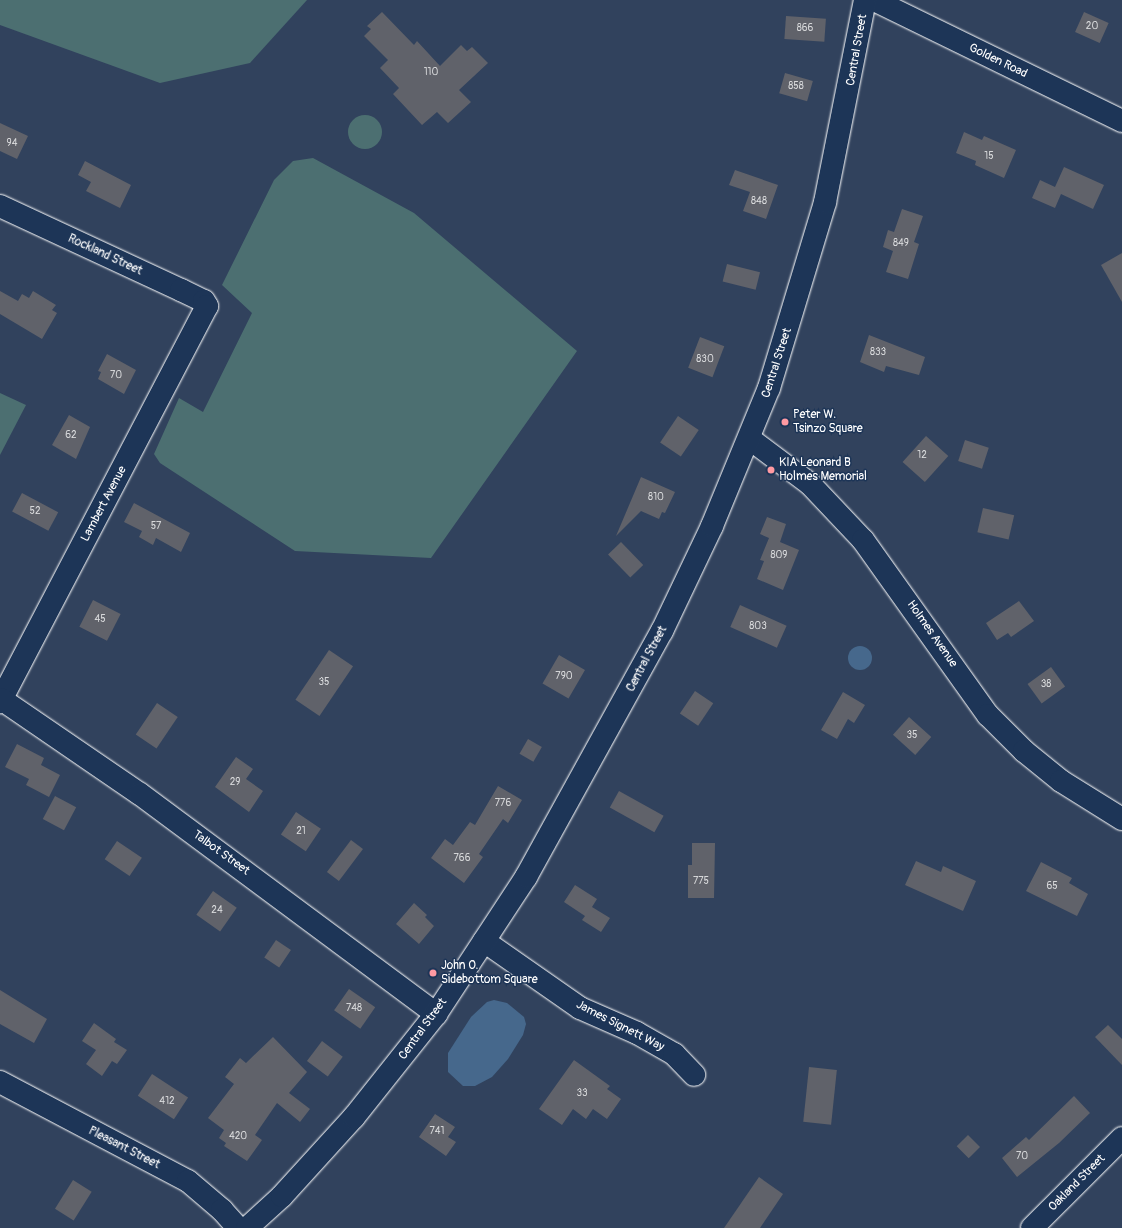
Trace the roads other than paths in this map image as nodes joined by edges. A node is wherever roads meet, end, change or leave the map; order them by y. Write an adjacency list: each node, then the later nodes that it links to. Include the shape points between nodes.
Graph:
1 (866, 0): 6 (street, Central Street, via 825,202 800,294)
2 (874, 0): 3 (street, Golden Road)
3 (1122, 121)
4 (0, 206): 5 (street, Rockland Street, via 204,301)
5 (207, 306): 7 (street, Lambert Avenue)
6 (750, 439): 8 (street, Holmes Avenue, via 810,484 863,540 988,716 1024,751 1061,781); 9 (street, Central Street, via 712,526 651,652 526,877)
7 (1, 700): 10 (street, Talbot Street, via 140,794)
8 (1122, 818)
9 (484, 941): 10 (street, Central Street); 11 (street, James Signett Way, via 580,1008 637,1033 674,1054)
10 (436, 1014): 15 (street, Central Street, via 354,1117 282,1196)
11 (694, 1075)
12 (0, 1082): 14 (street, Pleasant Street, via 188,1181 222,1210)
13 (1122, 1138): 16 (street, Oakland Street)
14 (238, 1228)
15 (247, 1228)
16 (1032, 1228)

